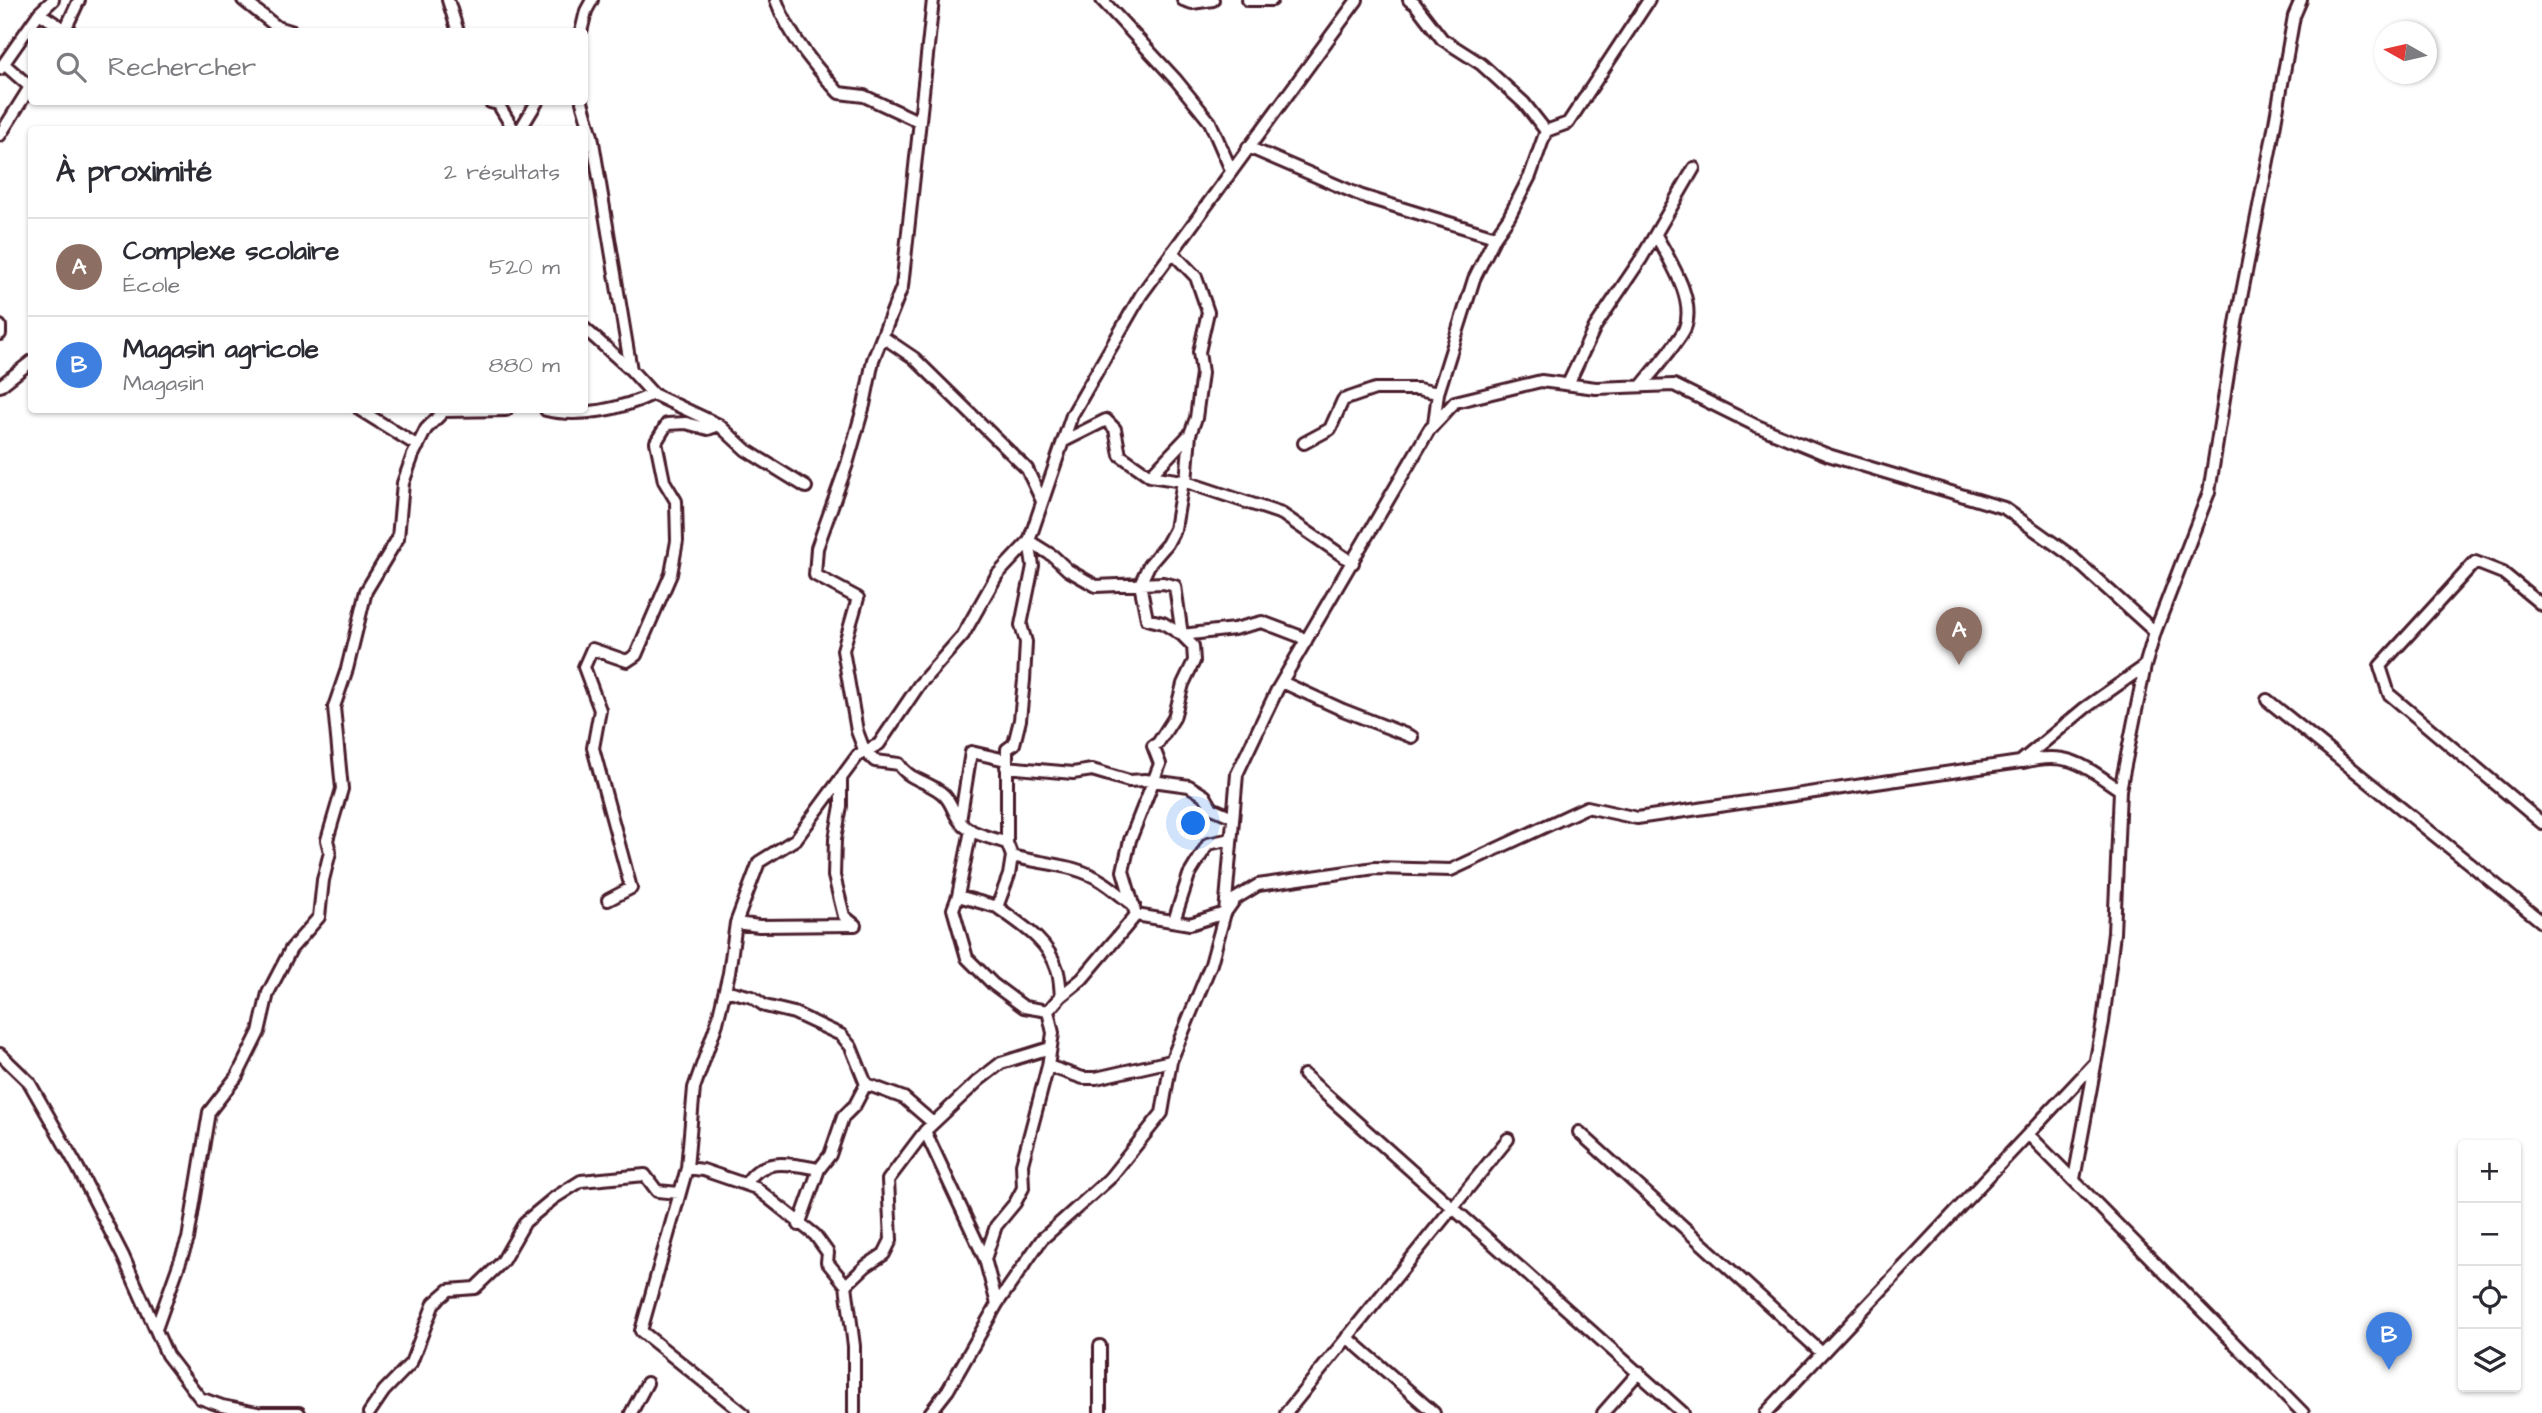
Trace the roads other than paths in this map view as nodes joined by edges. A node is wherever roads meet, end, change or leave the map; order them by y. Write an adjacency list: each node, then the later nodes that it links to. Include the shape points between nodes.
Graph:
1 (52, 0): 18 (street)
2 (79, 0): 21 (street)
3 (243, 0): 22 (street)
4 (448, 0): 23 (street)
5 (592, 0): 17 (street)
6 (776, 0): 32 (street, via 783,19 816,68 839,93 864,96)
7 (933, 0): 32 (street)
8 (1102, 0): 39 (street, via 1210,122)
9 (1183, 0): 10 (street)
10 (1213, 0)
11 (1248, 0): 12 (street)
12 (1272, 0)
13 (1357, 0): 37 (street)
14 (1409, 0): 35 (street, via 1442,39 1481,64 1524,103)
15 (1649, 0): 35 (street, via 1568,123)
16 (2301, 0): 71 (street, via 2294,16 2237,318 2209,492)
17 (585, 5): 24 (street)
18 (39, 13): 19 (street); 20 (street)
19 (29, 28)
20 (61, 28)
21 (66, 28)
22 (280, 28)
23 (457, 28)
24 (582, 28)
25 (28, 29): 26 (street)
26 (2, 67): 27 (street)
27 (28, 84)
28 (28, 88): 36 (street)
29 (497, 105): 33 (street)
30 (535, 105): 34 (street)
31 (583, 105): 48 (street)
32 (920, 122): 46 (street, via 902,287)
33 (511, 126)
34 (522, 126)
35 (1546, 131): 41 (street, via 1530,176)
36 (1, 132)
37 (1248, 147): 39 (street); 41 (street, via 1362,196)
38 (1694, 168): 40 (street)
39 (1231, 170): 42 (street)
40 (1656, 235): 49 (street, via 1595,327); 50 (street, via 1683,286 1686,326)
41 (1495, 237): 52 (street, via 1474,279)
42 (1172, 252): 59 (street, via 1196,277 1208,312 1199,352 1202,373 1196,418); 60 (street, via 1105,355 1072,415)
43 (0, 326): 45 (street)
44 (588, 331): 48 (street)
45 (0, 334)
46 (883, 337): 66 (street, via 914,358 1027,469); 78 (street, via 839,491 817,548 815,575 858,598 844,650 857,731)
47 (28, 364): 51 (street)
48 (631, 370): 53 (street)
49 (1568, 384): 50 (street, via 1596,388); 58 (street, via 1541,381 1455,402)
50 (1642, 385): 71 (street, via 1674,385 1828,455 2004,508 2070,555)
51 (0, 386)
52 (1438, 393): 58 (street); 61 (street, via 1375,388 1343,400 1330,429)
53 (653, 394): 54 (street); 57 (street)
54 (588, 411)
55 (365, 413): 62 (street)
56 (441, 413): 62 (street)
57 (719, 425): 65 (street, via 746,450); 92 (street, via 708,429 667,424 656,442 664,481 676,501 677,541 671,574 636,655 627,661 592,649 584,667 600,710 593,748 631,888)
58 (1434, 425): 68 (street)
59 (1190, 434): 63 (street); 64 (street)
60 (1064, 441): 63 (street, via 1106,420 1115,429 1120,455); 66 (street)
61 (1304, 443)
62 (418, 446): 123 (street, via 403,484 398,538 366,591 334,707 342,789 327,840 330,852 319,917 291,948 268,993 259,1032 237,1076 209,1112 188,1239)
63 (1150, 476): 64 (street)
64 (1184, 481): 68 (street, via 1282,514); 69 (street, via 1175,529)
65 (806, 486)
66 (1042, 501): 67 (street)
67 (1030, 541): 69 (street, via 1096,586); 78 (street, via 997,575 963,635 919,685 879,744); 80 (street, via 1033,566 1021,625 1026,642 1021,708)
68 (1353, 562): 73 (street)
69 (1140, 584): 72 (street, via 1147,619); 72 (street, via 1175,586)
70 (2542, 605): 86 (street, via 2503,573 2475,562 2380,666 2389,694)
71 (2155, 632): 74 (street)
72 (1182, 635): 73 (street, via 1262,622); 82 (street, via 1193,646 1194,661 1174,718 1153,746 1160,764)
73 (1306, 641): 75 (street)
74 (2145, 666): 79 (street); 83 (street)
75 (1282, 681): 77 (street); 84 (street, via 1237,774)
76 (2267, 700): 97 (street)
77 (1412, 737)
78 (865, 751): 81 (street); 85 (street, via 875,761 900,764 906,774 930,784 945,796)
79 (2020, 762): 83 (street, via 2045,756 2070,760); 95 (street, via 1637,818 1587,807 1451,870 1375,868 1258,885 1235,899)
80 (1006, 763): 82 (street, via 1073,773 1092,770 1129,781); 85 (street, via 971,751); 89 (street)
81 (841, 779): 98 (street, via 796,839 759,863); 98 (street, via 834,876 844,916 855,925)
82 (1152, 781): 84 (street, via 1189,786 1206,796 1212,808); 94 (street, via 1123,871)
83 (2120, 790): 105 (street, via 2114,933)
84 (1233, 817): 88 (street)
85 (960, 821): 87 (street)
86 (2542, 823)
87 (971, 830): 89 (street); 91 (street)
88 (1231, 839): 95 (street); 96 (street, via 1208,844 1189,875)
89 (1007, 843): 90 (street)
90 (1012, 856): 93 (street); 94 (street, via 1072,868 1103,882)
91 (958, 896): 93 (street); 101 (street, via 953,909 967,958 1024,1007)
92 (608, 900)
93 (997, 907): 100 (street, via 1033,933 1050,953 1058,969)
94 (1135, 910): 96 (street); 100 (street, via 1082,979)
95 (1225, 913): 96 (street, via 1190,924); 104 (street, via 1211,964)
96 (1174, 921)
97 (2542, 922)
98 (736, 923): 99 (street)
99 (725, 990): 108 (street, via 794,1013 841,1035); 113 (street, via 695,1088)
100 (1061, 996): 101 (street)
101 (1048, 1011): 102 (street, via 1053,1033)
102 (1050, 1048): 106 (street); 109 (street, via 1001,1063)
103 (0, 1054): 123 (street, via 29,1082 60,1136)
104 (1171, 1061): 106 (street, via 1083,1078); 122 (street, via 1162,1113 1109,1180 1042,1239)
105 (2095, 1063): 111 (street); 115 (street)
106 (1048, 1066): 120 (street, via 1022,1164 1023,1188 996,1226)
107 (1304, 1075): 118 (street)
108 (866, 1084): 109 (street, via 904,1098); 114 (street, via 843,1117 830,1155)
109 (929, 1127): 120 (street); 121 (street, via 888,1181 891,1240 884,1254)
110 (1579, 1132): 126 (street)
111 (2028, 1135): 115 (street); 126 (street)
112 (1508, 1139): 118 (street)
113 (687, 1168): 116 (street); 117 (street)
114 (819, 1169): 116 (street, via 766,1165); 119 (street)
115 (2074, 1179): 144 (street)
116 (746, 1184): 119 (street)
117 (679, 1193): 129 (street, via 641,1331); 133 (street, via 657,1191 645,1175 581,1181 554,1198 525,1222 502,1262 475,1288 449,1290 434,1303 411,1363)
118 (1452, 1207): 124 (street); 127 (street)
119 (799, 1224): 121 (street, via 815,1235 828,1253 827,1262)
120 (985, 1259): 122 (street)
121 (846, 1285): 136 (street, via 854,1346)
122 (997, 1304): 137 (street)
123 (156, 1329): 130 (street, via 167,1355 200,1398)
124 (1347, 1337): 139 (street); 140 (street)
125 (1100, 1346): 138 (street)
126 (1822, 1353): 143 (street)
127 (1639, 1372): 141 (street); 142 (street)
128 (647, 1382): 134 (street)
129 (731, 1409): 135 (street)
130 (224, 1410): 131 (street)
131 (260, 1413): 132 (street)
132 (299, 1413)
133 (369, 1413)
134 (631, 1413)
135 (743, 1413)
136 (854, 1413)
137 (930, 1413)
138 (1100, 1413)
139 (1286, 1413)
140 (1434, 1413)
141 (1603, 1413)
142 (1682, 1413)
143 (1766, 1413)
144 (2303, 1413)

